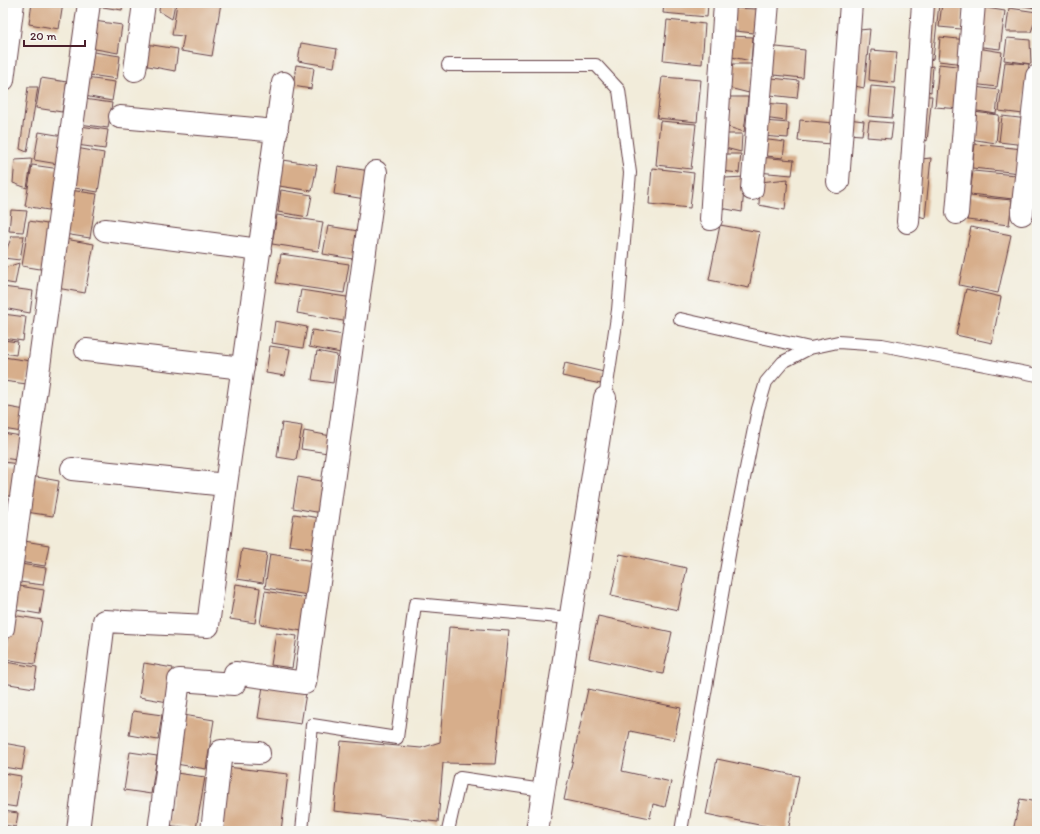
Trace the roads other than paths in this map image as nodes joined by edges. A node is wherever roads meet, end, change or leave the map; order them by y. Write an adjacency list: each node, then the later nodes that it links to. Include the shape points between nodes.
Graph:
1 (13, 3): 12 (street)
2 (89, 3): 34 (street)
3 (144, 3): 10 (street)
4 (725, 3): 21 (street)
5 (768, 3): 18 (street)
6 (851, 3): 17 (street)
7 (923, 3): 22 (street)
8 (974, 3): 19 (street)
9 (448, 65): 30 (lane, via 596,65 619,90 630,173 618,310)
10 (135, 70)
11 (1037, 76): 20 (street)
12 (3, 80)
13 (283, 83): 15 (street)
14 (120, 117): 15 (street)
15 (277, 131): 24 (street)
16 (376, 172): 38 (street, via 305,683 235,673 234,684 179,680)
17 (838, 182)
18 (752, 189)
19 (957, 213)
20 (1022, 214)
21 (711, 219)
22 (908, 222)
23 (105, 230): 24 (street)
24 (260, 250): 28 (street)
25 (680, 319): 26 (lane)
26 (810, 348): 29 (lane, via 838,342 882,345); 43 (lane, via 783,362 766,382 758,409 731,543)
27 (86, 350): 28 (street)
28 (243, 368): 32 (street)
29 (1037, 376)
30 (605, 398): 33 (street)
31 (72, 469): 32 (street)
32 (226, 485): 37 (street, via 208,626 104,620)
33 (570, 618): 36 (street); 40 (lane, via 414,604 397,738 312,725)
34 (3, 628)
35 (259, 753): 39 (street, via 222,751)
36 (543, 790): 41 (lane, via 460,778); 42 (street)
37 (78, 831)
38 (160, 831)
39 (212, 831)
40 (302, 831)
41 (448, 831)
42 (536, 831)
43 (681, 831)

